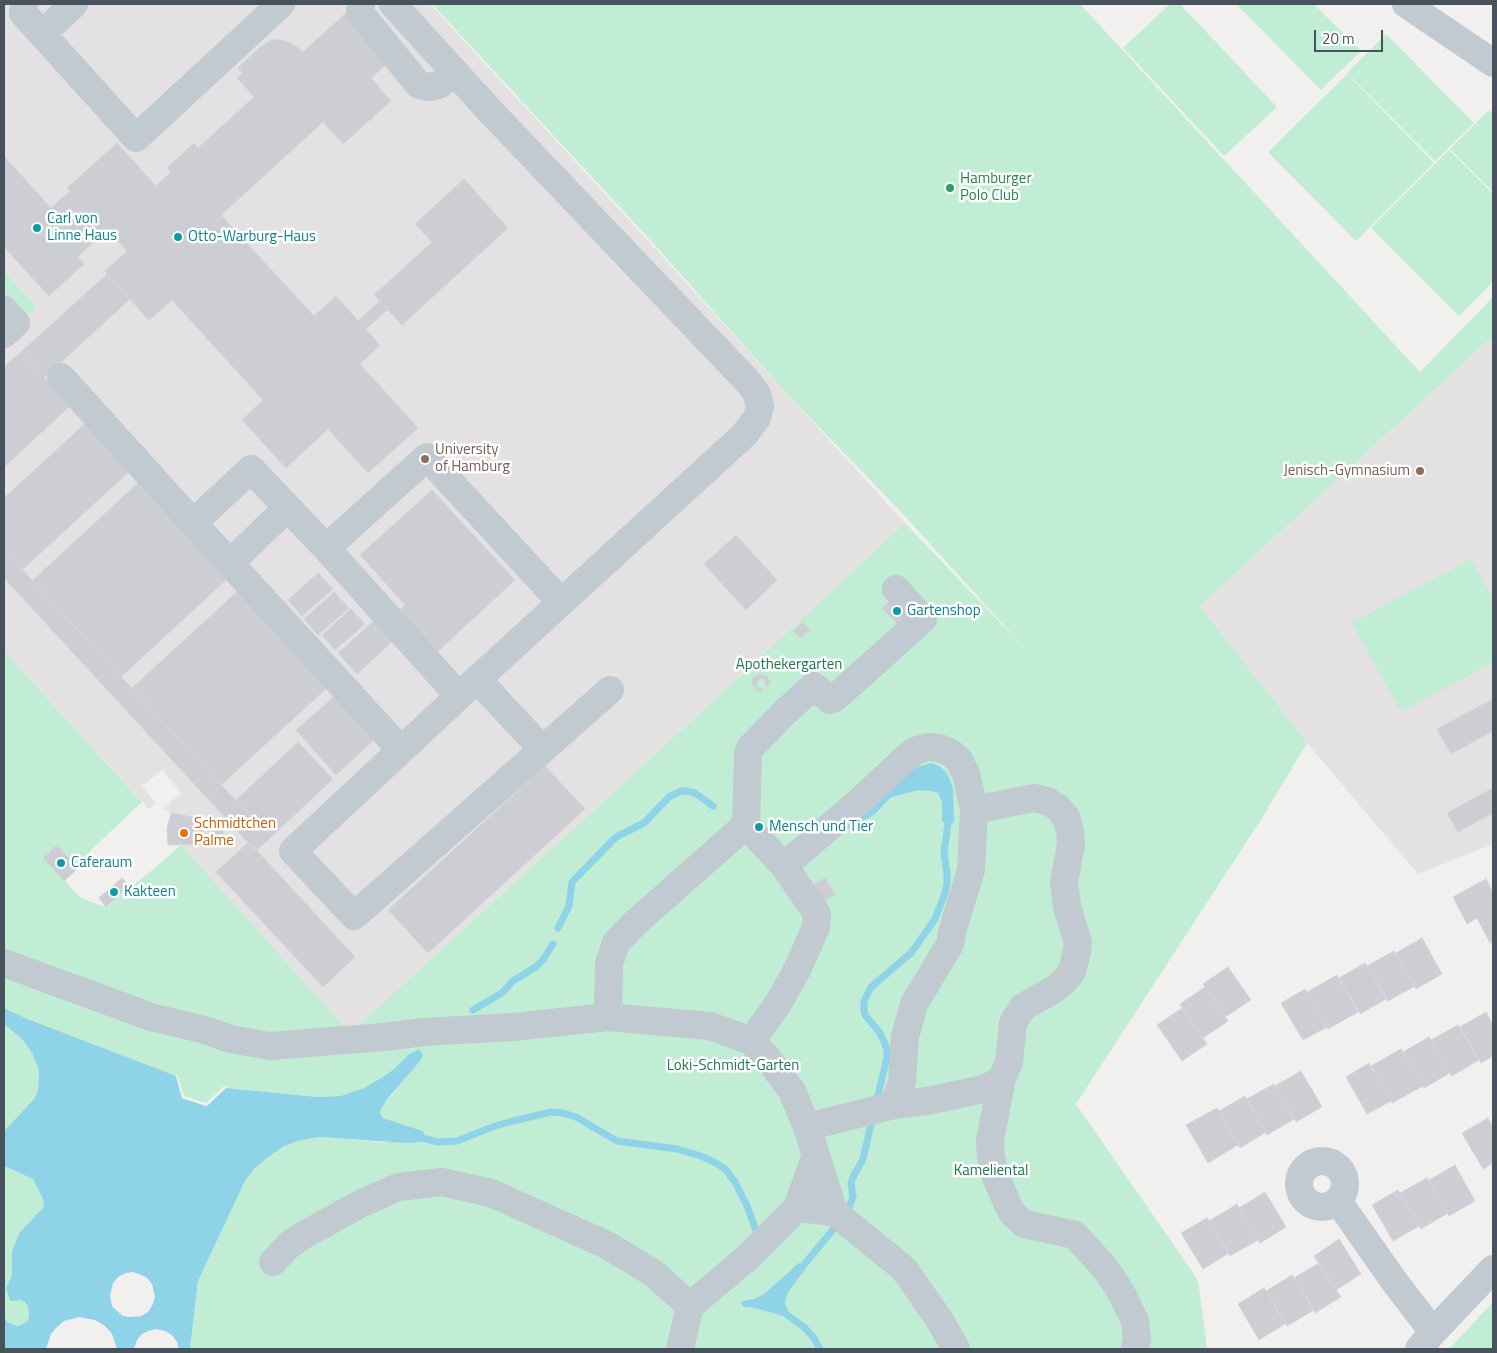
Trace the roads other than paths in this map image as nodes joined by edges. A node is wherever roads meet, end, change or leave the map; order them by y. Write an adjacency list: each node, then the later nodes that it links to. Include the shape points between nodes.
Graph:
1 (24, 4): 7 (street, via 23,13)
2 (74, 4): 7 (street)
3 (281, 4): 7 (street, via 136,138)
4 (361, 4): 9 (street, via 360,13 419,85 439,85)
5 (393, 4): 9 (street)
6 (1406, 4): 8 (street)
7 (42, 34)
8 (1493, 63)
9 (455, 72): 18 (street, via 750,384 760,406 757,418 744,435)
10 (4, 310): 11 (street, via 16,323)
11 (4, 334)
12 (61, 377): 14 (street)
13 (287, 508): 14 (street, via 251,469); 15 (street); 16 (street)
14 (193, 523): 16 (street)
15 (326, 548): 18 (street, via 427,457); 19 (street)
16 (230, 563): 22 (street)
17 (896, 589): 24 (street, via 923,620 835,698 830,700 814,686 754,742 748,754)
18 (561, 602): 19 (street)
19 (468, 688): 21 (street); 22 (street)
20 (610, 690): 21 (street)
21 (542, 749): 22 (street, via 354,916 293,851)
22 (401, 750)
23 (974, 810): 25 (street, via 966,774 959,760 939,748 917,750); 29 (street, via 1034,798 1047,801 1066,817 1071,844 1064,882 1078,942 1072,971 1059,986 1023,1007 1013,1022 1009,1062); 30 (street, via 971,870 950,944 914,1004 905,1037 902,1082)
24 (746, 825): 25 (street); 27 (street, via 616,943 609,964)
25 (784, 866): 28 (street, via 817,914 816,927 778,1004)
26 (4, 963): 27 (street, via 151,1017 230,1039 270,1046)
27 (608, 1017): 28 (street, via 710,1026)
28 (751, 1041): 31 (street, via 792,1092)
29 (992, 1092): 30 (street); 42 (street, via 991,1156 995,1175 1013,1214 1024,1224 1070,1233 1084,1244 1110,1274 1130,1310 1135,1321)
30 (892, 1106): 31 (street)
31 (807, 1127): 32 (street)
32 (816, 1155): 34 (street); 35 (street)
33 (1338, 1201): 39 (street, via 1394,1281)
34 (797, 1208): 35 (street); 38 (street, via 747,1258)
35 (834, 1212): 41 (street, via 904,1269 940,1319)
36 (273, 1262): 38 (street, via 289,1245 358,1205 398,1187 442,1182 492,1193 607,1245 653,1273)
37 (1493, 1269): 39 (street)
38 (690, 1306): 40 (street)
39 (1426, 1340)
40 (680, 1349)
41 (956, 1349)
42 (1135, 1349)

